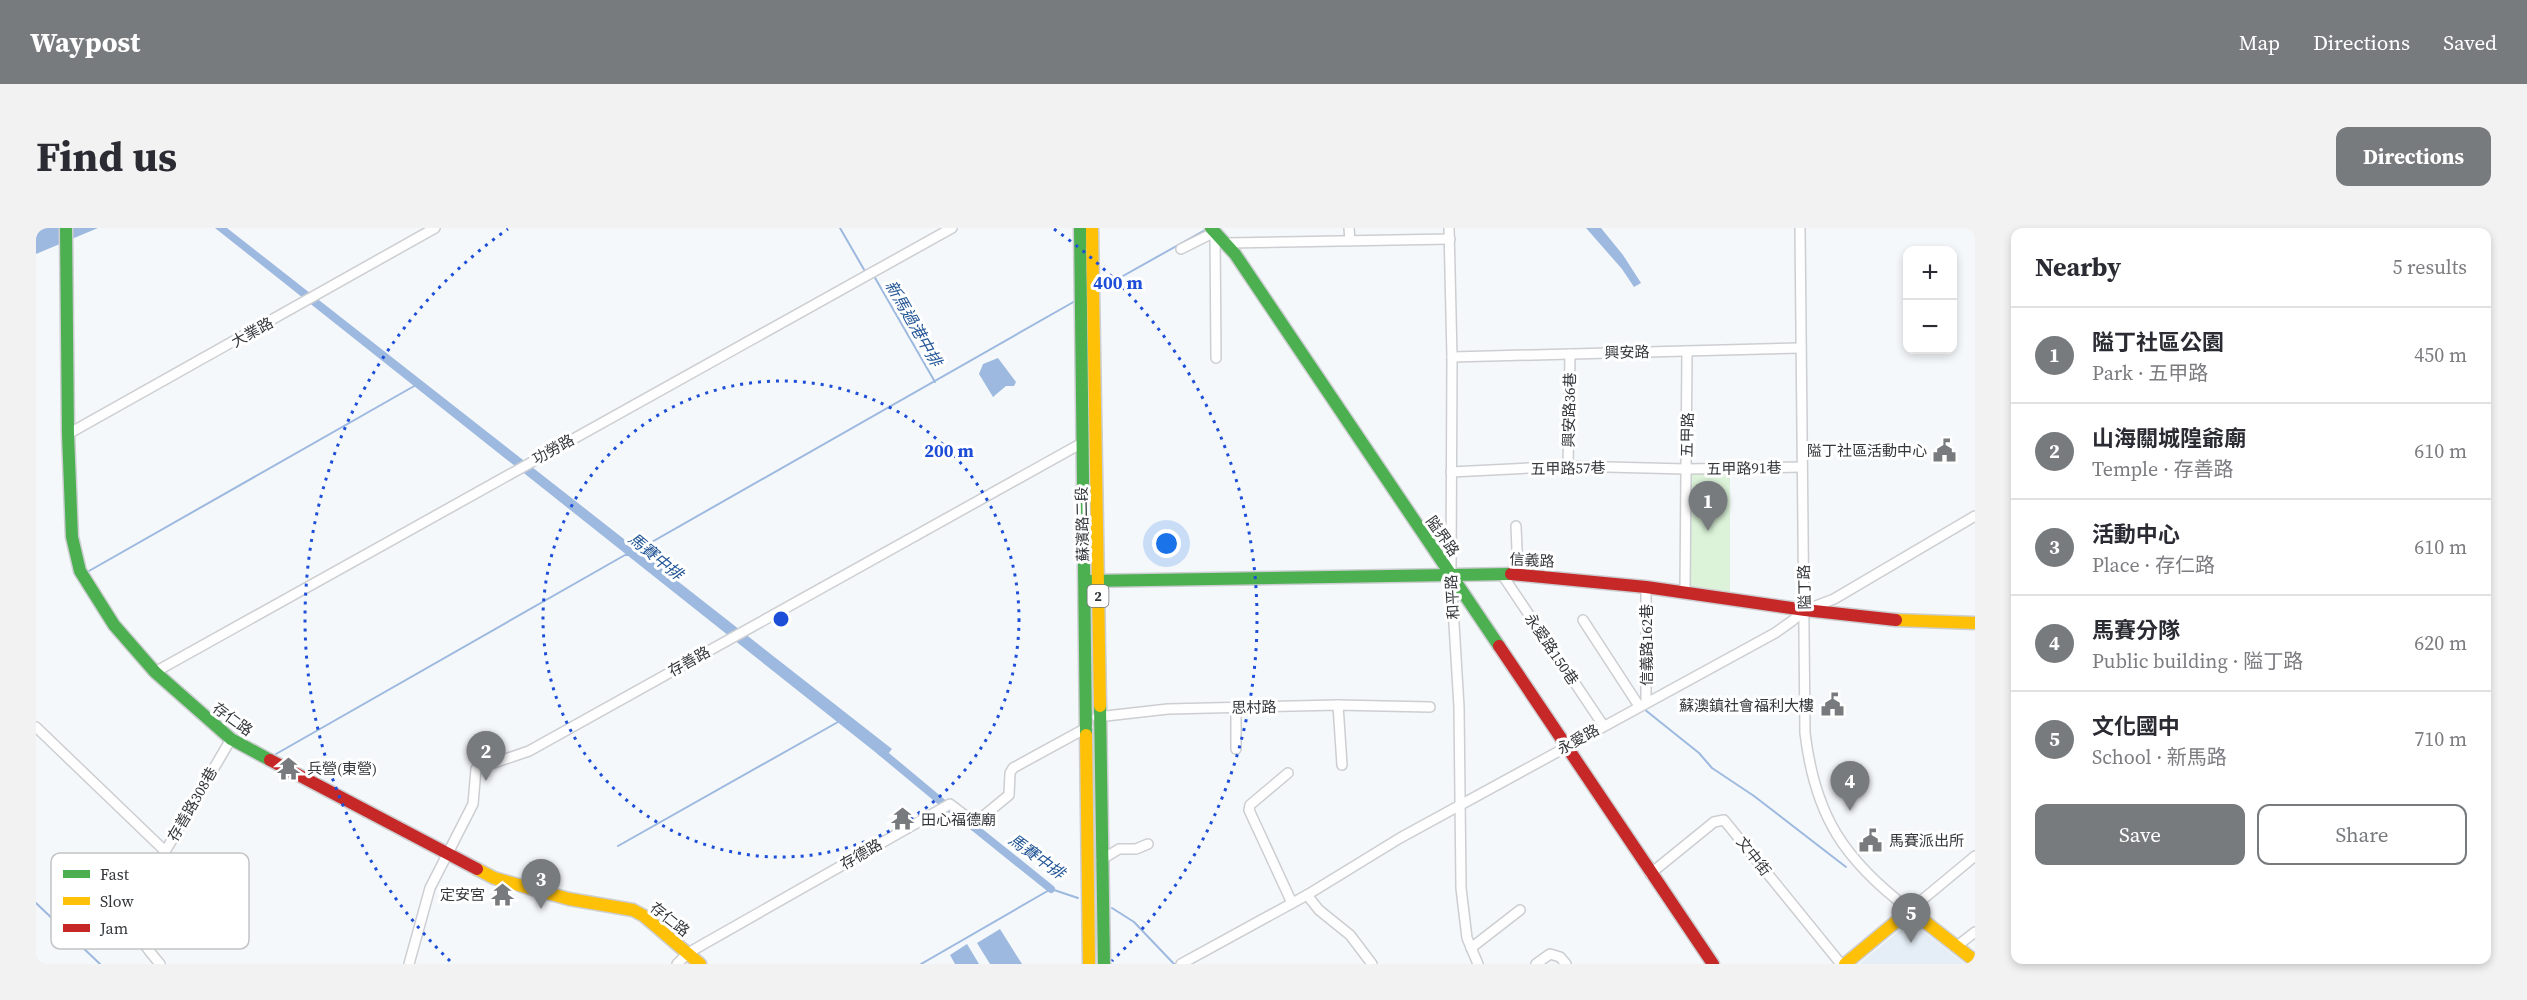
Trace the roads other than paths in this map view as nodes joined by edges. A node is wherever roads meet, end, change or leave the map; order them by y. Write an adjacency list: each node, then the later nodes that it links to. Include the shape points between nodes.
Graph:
1 (66, 228): 19 (street, 存仁路)
2 (435, 228): 19 (street, 大業路)
3 (951, 228): 37 (street, 功勞路)
4 (1080, 228): 20 (street, 蘇濱路二段 / 2)
5 (1092, 228): 30 (street, 蘇濱路二段 / 2)
6 (1349, 228): 11 (street)
7 (1449, 228): 10 (street, 和平路)
8 (1800, 228): 14 (street, 隘丁路)
9 (1214, 229): 12 (street, 隘界路); 13 (street); 18 (street)
10 (1450, 239): 11 (street); 17 (street, 和平路)
11 (1350, 240): 12 (street)
12 (1227, 243): 28 (street, 隘界路)
13 (1181, 249)
14 (1801, 348): 15 (street, 興安路); 22 (street, 隘丁路)
15 (1687, 351): 16 (street, 興安路); 23 (street, 五甲路)
16 (1570, 354): 17 (street, 興安路); 21 (street, 興安路36巷)
17 (1452, 357): 24 (street, 和平路)
18 (1216, 358)
19 (68, 434): 37 (street, 存仁路, via 72,537 80,571 114,625)
20 (1082, 443): 31 (street, 蘇濱路二段 / 2); 54 (street, 存善路, via 529,751 476,769 473,804)
21 (1568, 466): 23 (street, 五甲路57巷); 24 (street, 五甲路57巷)
22 (1802, 467): 23 (street, 五甲路91巷); 34 (street, 隘丁路)
23 (1686, 469): 33 (street, 五甲路)
24 (1451, 472): 28 (street, 和平路)
25 (1975, 516): 34 (street, 永愛路, via 1834,599)
26 (1516, 526): 29 (street)
27 (1501, 573): 28 (street, 信義路); 29 (street, 信義路); 43 (street, 永愛路150巷)
28 (1451, 574): 30 (street, 信義路); 47 (street, 隘界路); 51 (street, 和平路)
29 (1518, 574): 32 (street, 信義路)
30 (1098, 580): 31 (street, 信義路); 42 (street, 蘇濱路二段 / 2)
31 (1084, 581): 45 (street, 蘇濱路二段 / 2)
32 (1646, 587): 33 (street, 信義路); 38 (street, 信義路162巷)
33 (1685, 592): 34 (street, 信義路)
34 (1805, 610): 36 (street, 信義路, via 1917,622); 38 (street, 永愛路, via 1774,633); 61 (street, 隘丁路, via 1805,733 1816,789 1827,818 1853,859)
35 (1583, 620): 38 (street)
36 (1975, 623)
37 (155, 672): 46 (street, 存仁路)
38 (1642, 704): 43 (street, 永愛路)
39 (1338, 705): 40 (street, 思村路); 41 (street, 思村路); 49 (street)
40 (1430, 707)
41 (1236, 708): 42 (street, 思村路); 48 (street)
42 (1098, 716): 45 (street); 56 (street, 蘇濱路二段 / 2)
43 (1604, 725): 47 (street, 永愛路)
44 (36, 727): 53 (street)
45 (1085, 730): 66 (street, 存德路, via 1013,768 1009,795 975,823 950,804); 73 (street, 蘇濱路二段 / 2)
46 (231, 738): 53 (street, 存善路308巷); 54 (street, 存仁路)
47 (1565, 747): 51 (street, 永愛路); 57 (street, 隘界路)
48 (1236, 749)
49 (1342, 765)
50 (1288, 773): 59 (street, via 1249,810)
51 (1460, 805): 58 (street, 永愛路); 64 (street, 和平路, via 1463,916)
52 (1148, 844): 56 (street, via 1119,849)
53 (165, 851)
54 (446, 854): 66 (street, 存仁路, via 494,878 568,899 633,910 651,919); 70 (street, 存善路, via 430,888)
55 (1975, 856): 61 (street)
56 (1101, 860): 74 (street, 蘇濱路二段 / 2)
57 (1650, 874): 79 (street, 隘界路); 80 (street, 文中街, via 1714,822 1724,820)
58 (1306, 895): 59 (street, 永愛路); 76 (street, via 1350,935)
59 (1292, 903): 75 (street, 永愛路)
60 (1520, 910): 64 (street)
61 (1910, 910): 63 (street); 80 (street)
62 (1975, 932): 63 (street)
63 (1957, 946): 67 (street)
64 (1471, 948): 77 (street, 和平路)
65 (148, 949): 69 (street, 存善路308巷)
66 (688, 952): 71 (street, 存德路); 72 (street, 存仁路)
67 (1975, 960)
68 (1540, 961): 78 (street, via 1555,954)
69 (160, 964)
70 (409, 964)
71 (677, 964)
72 (700, 964)
73 (1089, 964)
74 (1104, 964)
75 (1180, 964)
76 (1372, 964)
77 (1478, 964)
78 (1566, 964)
79 (1713, 964)
80 (1843, 964)

